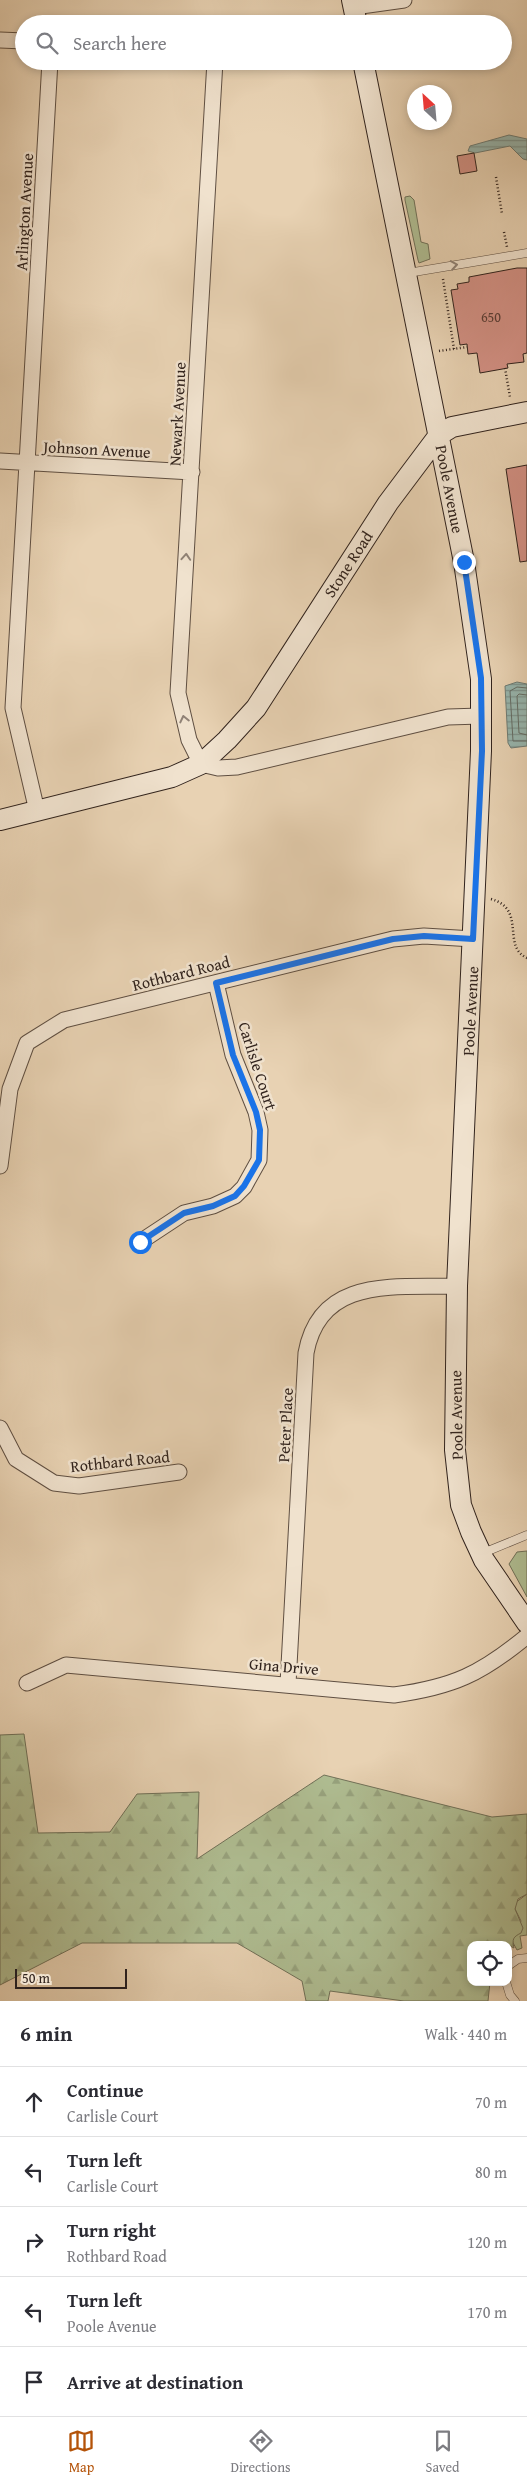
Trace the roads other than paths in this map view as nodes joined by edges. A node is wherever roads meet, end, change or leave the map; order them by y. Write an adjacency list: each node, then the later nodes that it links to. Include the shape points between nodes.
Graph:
1 (404, 0): 2 (street)
2 (354, 10)
3 (0, 40): 4 (street)
4 (15, 41)
5 (49, 70): 13 (street, Arlington Avenue)
6 (214, 70): 14 (street, Newark Avenue)
7 (365, 70): 9 (street, Poole Avenue)
8 (527, 253): 9 (lane, one-way to 8)
9 (406, 273): 11 (street, Poole Avenue)
10 (527, 412): 11 (street, Stone Road, via 452,428)
11 (439, 436): 15 (street, Poole Avenue, via 479,656); 16 (street, Stone Road, via 388,503 256,708)
12 (0, 461): 13 (street, Johnson Avenue)
13 (27, 462): 14 (street, Johnson Avenue); 17 (street, Arlington Avenue, via 13,708)
14 (192, 472): 16 (street, Newark Avenue, one-way to 14, via 189,740 178,693)
15 (481, 716): 16 (street, via 448,717 238,767 218,768); 19 (street, Poole Avenue)
16 (201, 764): 17 (street, Stone Road, via 172,777)
17 (37, 811): 18 (street, Stone Road)
18 (0, 820)
19 (473, 939): 20 (street, Rothbard Road, via 424,936 393,939); 23 (street, Poole Avenue)
20 (216, 983): 21 (street, Rothbard Road, via 64,1020 27,1043 10,1089); 22 (street, Carlisle Court, via 233,1055 256,1112 260,1130 259,1160 235,1196 213,1206 184,1213)
21 (0, 1166)
22 (140, 1242)
23 (457, 1286): 27 (street, Poole Avenue, via 455,1389 458,1486 464,1514); 31 (street, Peter Place, via 368,1290 350,1294 322,1313 314,1325 306,1353)
24 (0, 1428): 25 (street, Rothbard Road, via 16,1459 54,1483 79,1486)
25 (179, 1472)
26 (527, 1536): 27 (lane)
27 (481, 1554): 28 (street, Poole Avenue)
28 (527, 1623)
29 (527, 1636): 31 (street, Gina Drive, via 495,1662 429,1690 394,1694)
30 (27, 1683): 31 (street, Gina Drive, via 66,1665)
31 (288, 1684)
32 (527, 1958): 33 (lane)
33 (512, 1963)
34 (507, 1986): 35 (lane)
35 (514, 2001)

